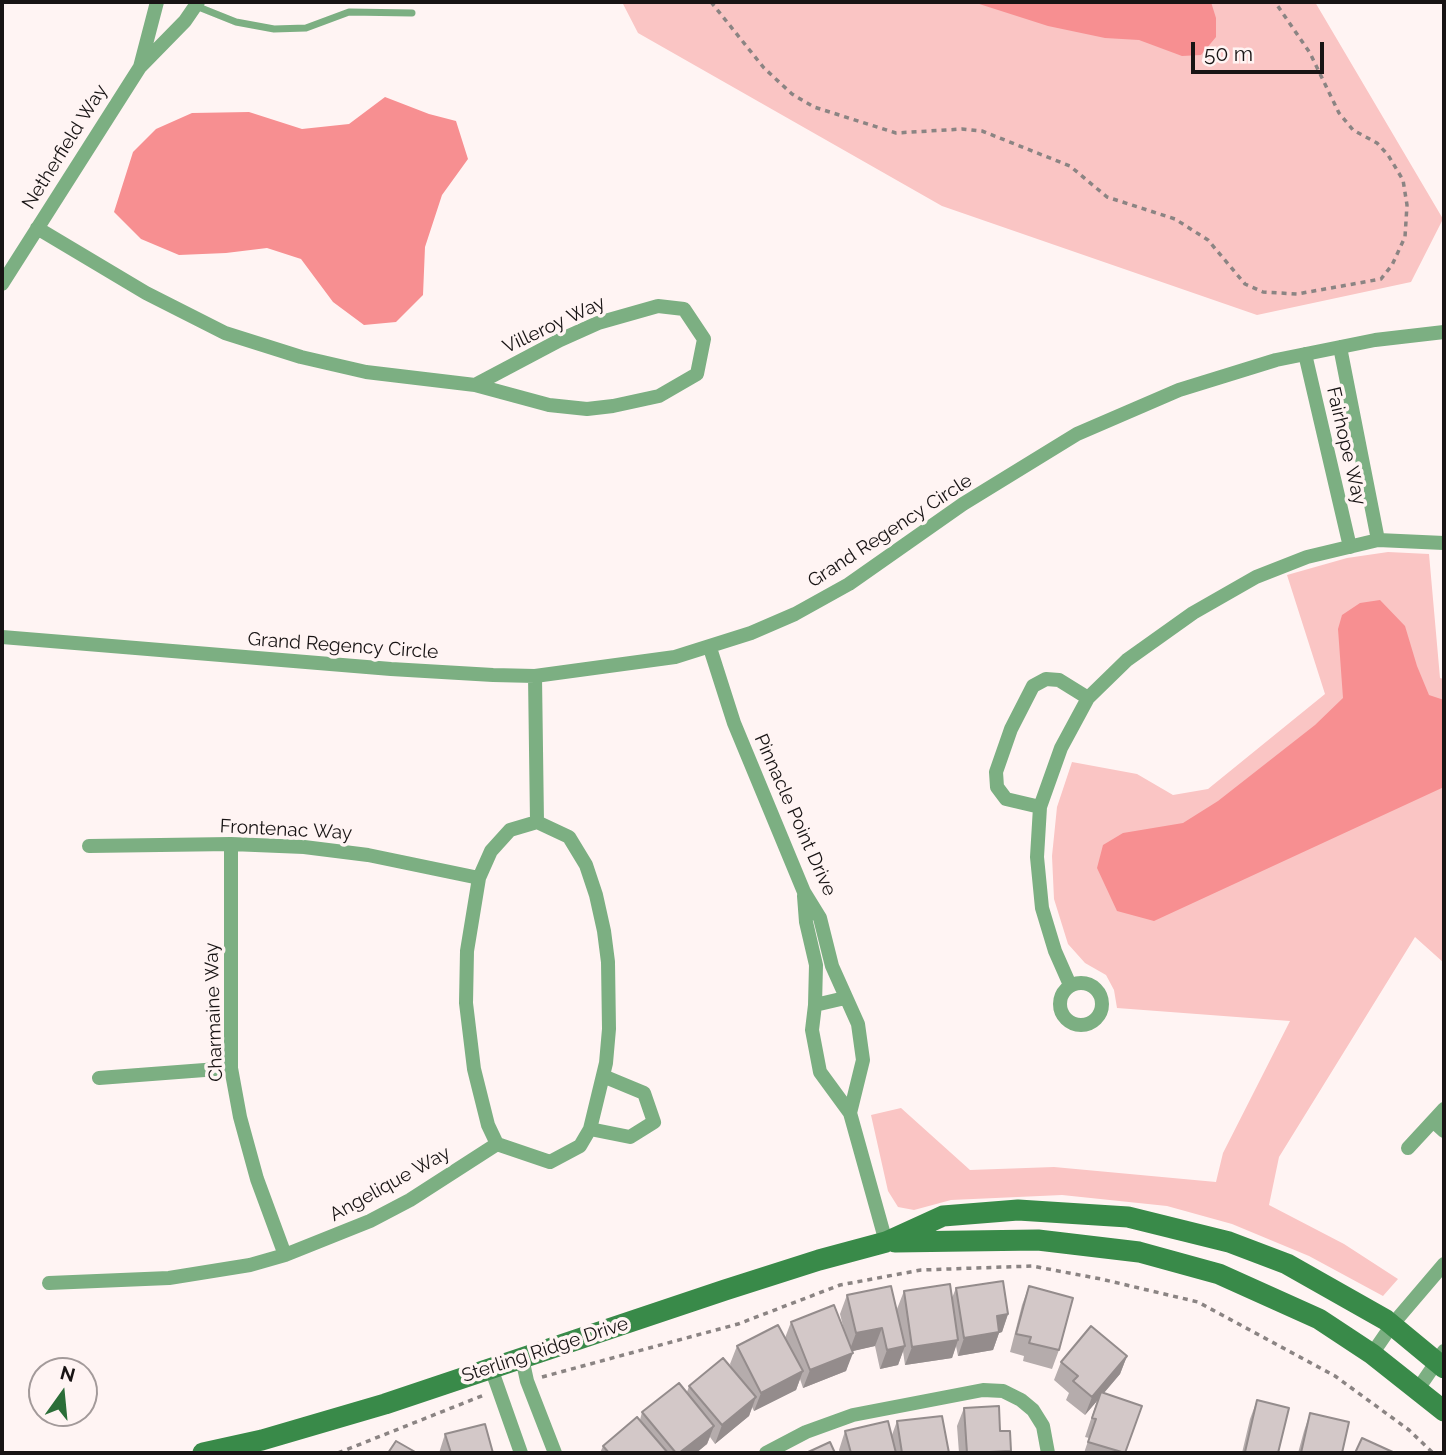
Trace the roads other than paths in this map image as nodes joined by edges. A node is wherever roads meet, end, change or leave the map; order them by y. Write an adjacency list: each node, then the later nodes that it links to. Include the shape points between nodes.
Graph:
1 (157, 2): 4 (street, Netherfield Way)
2 (197, 4): 3 (lane, via 236,22 274,29 306,28 349,12); 4 (street, Netherfield Way)
3 (412, 13)
4 (140, 67): 5 (street, Netherfield Way)
5 (37, 228): 6 (street, Netherfield Way); 10 (street, Villeroy Way, via 146,293 225,333 300,358 366,372)
6 (2, 284)
7 (1444, 332): 8 (street, Grand Regency Circle)
8 (1340, 347): 9 (street, Grand Regency Circle); 11 (street, Fairhope Way)
9 (1305, 354): 13 (street, Fairhope Way); 15 (street, Grand Regency Circle, via 1179,390 1077,434 963,504 849,584 795,614)
10 (475, 385): 10 (street, Villeroy Way, via 550,405 613,406 659,396 697,374 704,339 684,309 658,306 598,323)
11 (1378, 540): 12 (street); 13 (street)
12 (1444, 543)
13 (1350, 547): 17 (street, via 1307,557 1256,577 1193,613 1126,660)
14 (2, 637): 16 (street, Grand Regency Circle, via 391,669)
15 (710, 648): 16 (street, Grand Regency Circle); 23 (street, Pinnacle Point Drive, via 734,723)
16 (535, 676): 19 (street)
17 (1088, 698): 18 (street, via 1060,748); 18 (street, via 1059,680 1045,679 1032,686 1011,729 996,772 997,787 1006,799)
18 (1040, 807): 24 (street, via 1037,857 1042,908)
19 (537, 822): 22 (street, via 510,830 491,850); 28 (street, via 569,836 596,895 608,962 609,1029)
20 (231, 844): 21 (street, Frontenac Way); 22 (street, Frontenac Way, via 338,850); 27 (street, Charmaine Way)
21 (89, 846)
22 (479, 878): 34 (street, via 467,951 466,1003 474,1069)
23 (804, 892): 25 (street, Pinnacle Point Drive, via 820,918); 26 (street, via 816,965)
24 (1070, 985)
25 (845, 998): 26 (street); 31 (street, Pinnacle Point Drive, via 858,1024 863,1060)
26 (816, 1005): 31 (street, via 812,1030 820,1072)
27 (231, 1068): 29 (street); 37 (street, Charmaine Way, via 257,1179)
28 (603, 1076): 33 (street); 33 (street, via 644,1093 654,1122 630,1137)
29 (99, 1078)
30 (1444, 1109): 32 (street)
31 (849, 1113): 36 (street)
32 (1439, 1126): 35 (street)
33 (590, 1129): 34 (street, via 580,1146 550,1162)
34 (497, 1144): 37 (street, Angelique Way, via 370,1221)
35 (1408, 1148)
36 (886, 1242): 40 (street, Sterling Ridge Drive, via 943,1216 1018,1210 1128,1217 1229,1242 1287,1264); 41 (street, Sterling Ridge Drive, via 1038,1240 1139,1252 1219,1273 1319,1319); 42 (street, Sterling Ridge Drive)
37 (285, 1255): 39 (street, Angelique Way, via 169,1278)
38 (1444, 1264): 40 (street)
39 (49, 1283)
40 (1391, 1325): 41 (street); 43 (street, Sterling Ridge Drive)
41 (1372, 1354): 45 (street, Sterling Ridge Drive)
42 (522, 1358): 44 (street, Sterling Ridge Drive); 49 (street)
43 (1441, 1360): 45 (street)
44 (491, 1367): 47 (street, Sterling Ridge Drive, via 348,1415); 48 (street)
45 (1418, 1389): 46 (street, Sterling Ridge Drive)
46 (1444, 1410)
47 (203, 1453)
48 (522, 1453)
49 (555, 1453)
50 (766, 1453): 51 (street, via 853,1415 983,1390 1003,1391 1033,1410 1044,1426)
51 (1048, 1453)

